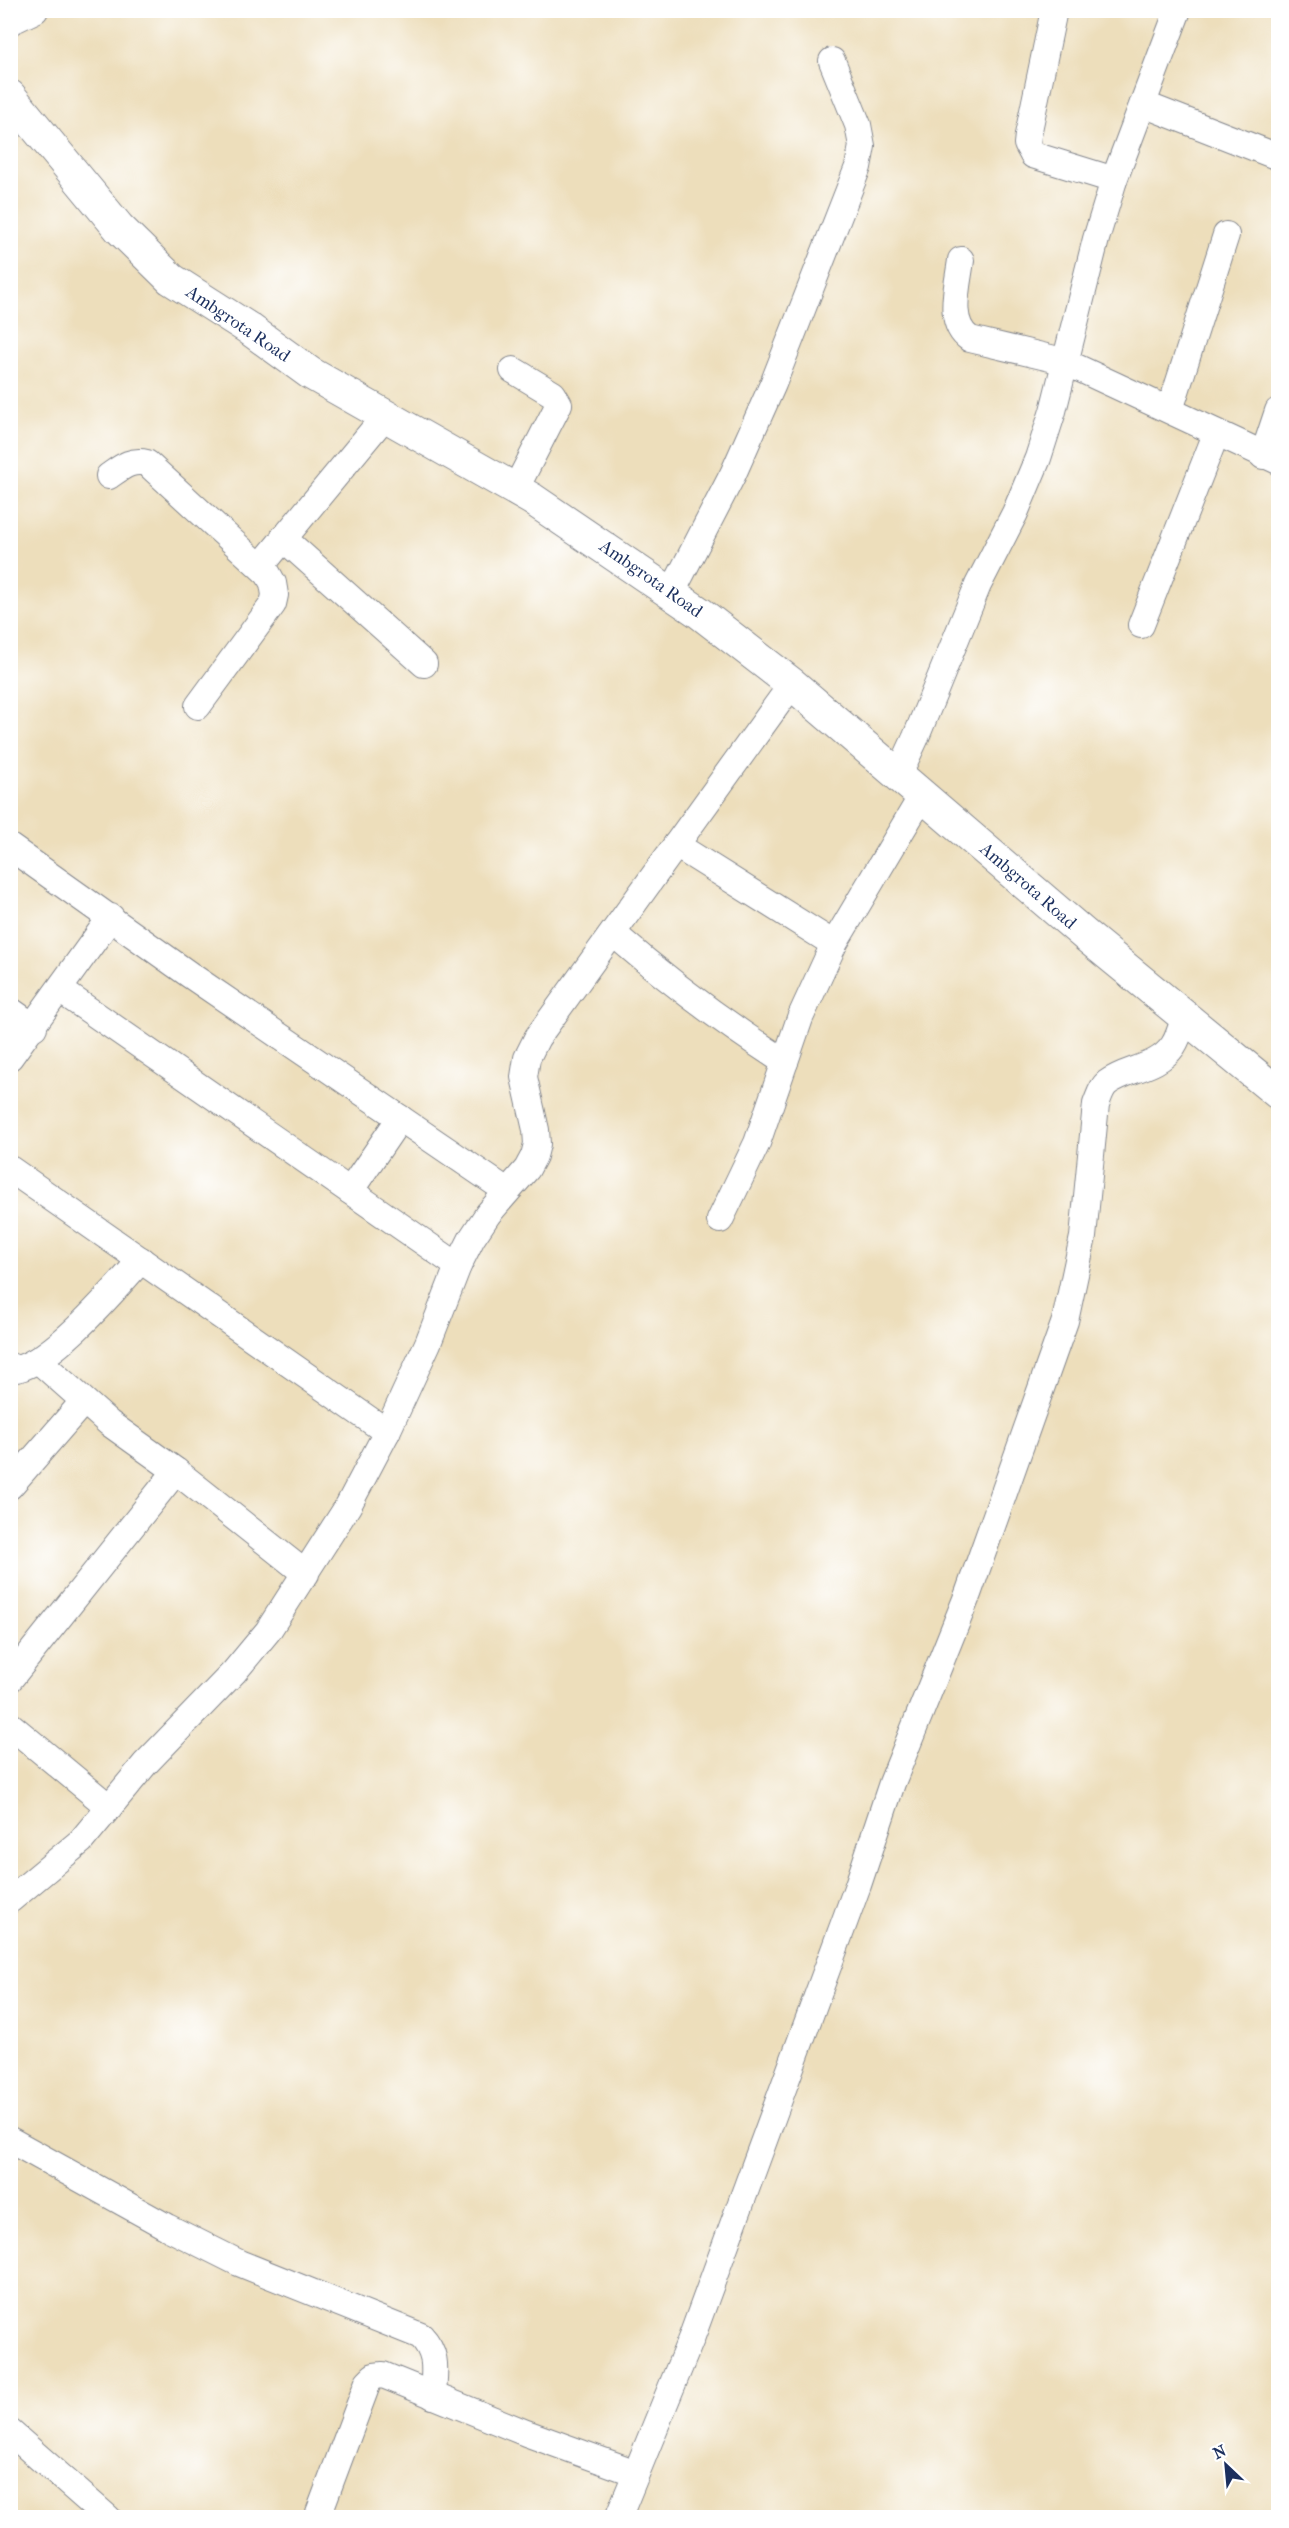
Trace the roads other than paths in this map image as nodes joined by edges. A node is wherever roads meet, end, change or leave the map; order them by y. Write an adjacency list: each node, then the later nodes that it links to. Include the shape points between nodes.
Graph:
1 (35, 10): 4 (street)
2 (1054, 10): 9 (street, via 1028,135 1029,149 1033,155)
3 (1178, 10): 7 (street)
4 (10, 22)
5 (832, 61): 23 (street, via 858,126 862,146 858,167 769,394)
6 (10, 96): 16 (main road, Ambgrota Road, via 119,228 171,279 310,373)
7 (1143, 104): 8 (street); 9 (street)
8 (1278, 157)
9 (1114, 180): 12 (street)
10 (1226, 235): 14 (street)
11 (961, 260): 12 (street, via 956,315 962,333 970,339)
12 (1063, 361): 14 (street); 28 (street, via 1038,458 976,591)
13 (513, 370): 20 (street, via 553,394 559,404)
14 (1170, 410): 17 (street)
15 (1278, 411): 18 (street)
16 (385, 416): 20 (main road, Ambgrota Road); 21 (street)
17 (1216, 434): 18 (street); 24 (street)
18 (1271, 459)
19 (109, 476): 22 (street, via 128,463 147,463)
20 (515, 490): 23 (main road, Ambgrota Road)
21 (283, 538): 22 (street); 25 (street)
22 (261, 566): 27 (street, via 273,583 273,604)
23 (671, 594): 26 (main road, Ambgrota Road)
24 (1141, 625)
25 (424, 664)
26 (792, 684): 28 (main road, Ambgrota Road); 30 (street)
27 (198, 706)
28 (898, 776): 29 (main road, Ambgrota Road)
29 (922, 796): 34 (street); 37 (main road, Ambgrota Road)
30 (676, 845): 33 (street); 34 (street)
31 (10, 847): 32 (street)
32 (111, 917): 35 (street); 42 (street)
33 (614, 934): 40 (street, via 668,981); 45 (street, via 537,1038 527,1058 524,1077 537,1144 527,1169)
34 (834, 944): 40 (street, via 800,1018)
35 (60, 990): 38 (street); 44 (street)
36 (10, 1010): 38 (street)
37 (1185, 1015): 41 (main road, Ambgrota Road); 63 (street, via 1173,1047 1149,1065 1107,1083 1100,1092 1083,1237 1065,1321 968,1594 892,1783 703,2307)
38 (34, 1027): 39 (street)
39 (10, 1057)
40 (785, 1062): 46 (street, via 757,1143)
41 (1278, 1092)
42 (400, 1118): 44 (street); 45 (street)
43 (10, 1170): 47 (street)
44 (350, 1191): 48 (street)
45 (507, 1191): 48 (street, via 472,1238)
46 (720, 1220)
47 (141, 1260): 49 (street, via 111,1294); 52 (street)
48 (458, 1266): 52 (street)
49 (38, 1360): 50 (street, via 17,1369); 51 (street)
50 (10, 1366)
51 (83, 1402): 53 (street); 54 (street)
52 (387, 1432): 55 (street)
53 (176, 1471): 55 (street); 56 (street)
54 (10, 1486)
55 (306, 1574): 58 (street, via 268,1631 234,1672)
56 (10, 1679)
57 (10, 1725): 58 (street)
58 (109, 1808): 59 (street, via 81,1841)
59 (10, 1900)
60 (10, 2140): 61 (street, via 239,2263 421,2336 431,2346 434,2359)
61 (433, 2396): 63 (street); 65 (street, via 383,2375 368,2382)
62 (10, 2432): 64 (street)
63 (636, 2473): 66 (street)
64 (108, 2517)
65 (317, 2517)
66 (618, 2517)

